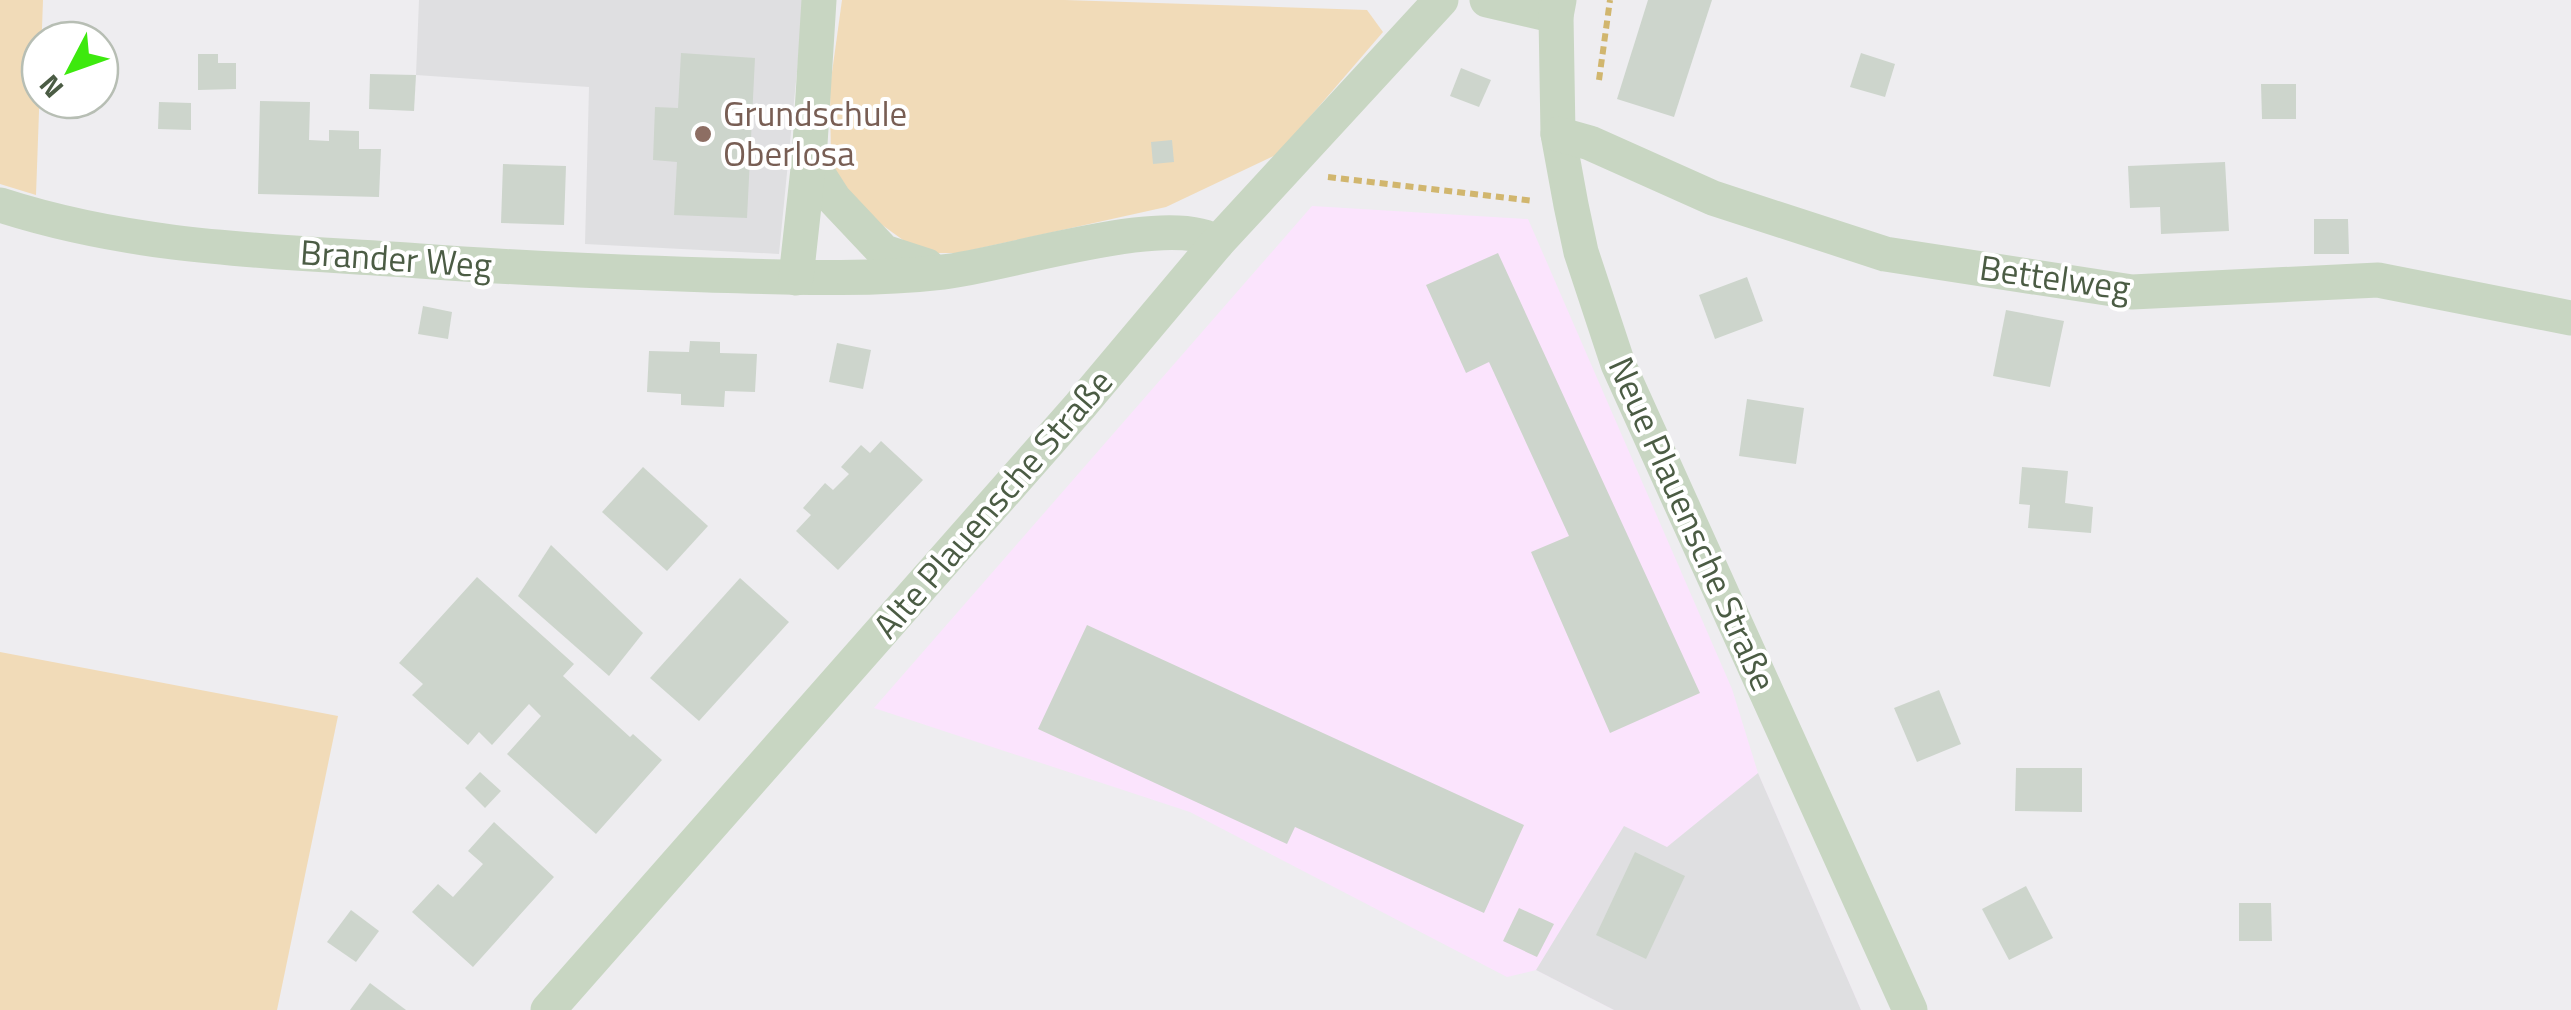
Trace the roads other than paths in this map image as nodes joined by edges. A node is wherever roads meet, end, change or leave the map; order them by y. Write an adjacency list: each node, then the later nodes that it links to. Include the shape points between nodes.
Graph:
1 (819, 0): 6 (street)
2 (1440, 0): 8 (street, Alte Plauensche Straße)
3 (1488, 0): 4 (street, Neue Plauensche Straße)
4 (1557, 8): 5 (street, Neue Plauensche Straße)
5 (1574, 138): 11 (street, Bettelweg, via 1713,198 1886,254 2132,292 2378,280); 13 (street, Neue Plauensche Straße, via 1571,205 1618,364)
6 (809, 160): 9 (street, Brander Weg, via 834,199 884,252); 10 (street)
7 (0, 205): 10 (street, Brander Weg, via 157,242 538,270)
8 (1218, 243): 9 (street, Brander Weg, via 1207,236 1149,232); 12 (street, Alte Plauensche Straße)
9 (944, 272): 10 (street, Brander Weg)
10 (796, 278)
11 (2571, 318)
12 (548, 1010)
13 (1910, 1010)

